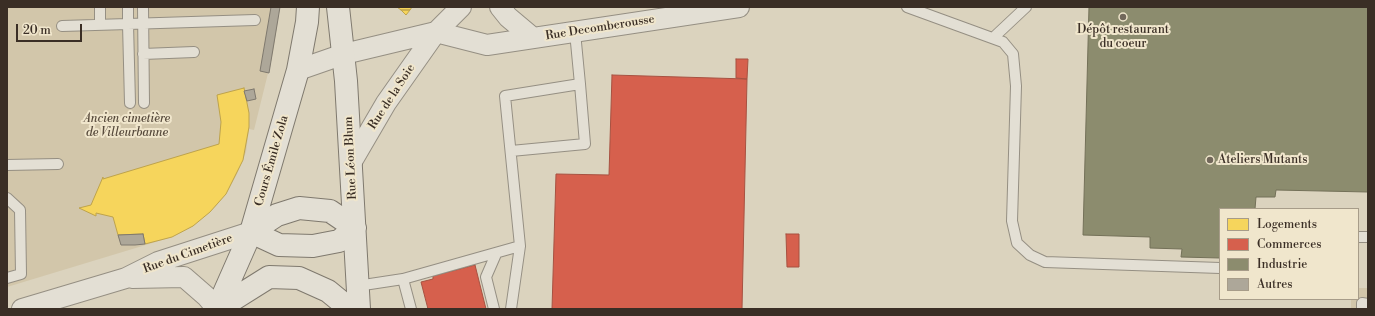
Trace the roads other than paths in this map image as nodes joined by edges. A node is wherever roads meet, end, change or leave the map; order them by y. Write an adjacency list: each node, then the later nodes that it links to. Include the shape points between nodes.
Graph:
1 (100, 7): 14 (lane)
2 (128, 7): 13 (lane)
3 (143, 7): 12 (lane)
4 (308, 7): 23 (main road, Cours Émile Zola)
5 (338, 7): 22 (main road, Rue Léon Blum)
6 (461, 7): 16 (street, Rue de la Soie)
7 (500, 7): 18 (street, Rue Decomberousse)
8 (739, 7): 17 (street, Rue Decomberousse)
9 (907, 7): 19 (lane)
10 (1026, 7): 19 (lane)
11 (255, 20): 12 (lane)
12 (143, 23): 13 (lane); 21 (lane)
13 (128, 24): 14 (lane); 25 (lane)
14 (100, 25): 15 (lane)
15 (62, 26)
16 (436, 32): 18 (street, Rue Decomberousse, via 487,45); 22 (street); 28 (street, Rue de la Soie, via 386,103)
17 (575, 32): 18 (street, Rue Decomberousse); 24 (lane)
18 (533, 38)
19 (993, 38): 36 (lane, via 1003,42 1013,54 1016,77 1012,221 1017,243 1030,255 1045,262)
20 (194, 52): 21 (lane)
21 (143, 54): 26 (lane)
22 (344, 54): 23 (street); 28 (main road, Rue Léon Blum)
23 (298, 70): 33 (main road, Cours Émile Zola)
24 (580, 84): 27 (lane, via 505,96); 27 (lane, via 585,144)
25 (130, 103)
26 (144, 103)
27 (511, 151): 34 (lane)
28 (351, 163): 32 (main road, Rue Léon Blum)
29 (58, 164): 30 (lane)
30 (7, 165)
31 (7, 198): 37 (lane, via 20,210 21,274)
32 (355, 228): 33 (main road, via 339,240 313,246 279,245); 33 (main road, via 330,211 299,208 277,215); 40 (main road, Rue Léon Blum)
33 (251, 232): 38 (street, Rue du Cimetière, via 158,262); 42 (main road, Cours Émile Zola)
34 (520, 246): 35 (lane); 47 (lane)
35 (496, 254): 39 (lane); 46 (lane, via 486,277)
36 (1219, 268)
37 (7, 278)
38 (126, 278): 41 (street, Rue du Cimetière); 42 (street, Rue du Cimetière, via 184,277 207,296)
39 (403, 279): 40 (lane); 45 (lane)
40 (358, 286): 44 (main road, Rue Léon Blum)
41 (22, 309)
42 (217, 309): 43 (main road, via 269,277 299,278 328,291)
43 (350, 309)
44 (359, 309)
45 (411, 309)
46 (494, 309)
47 (511, 309)

